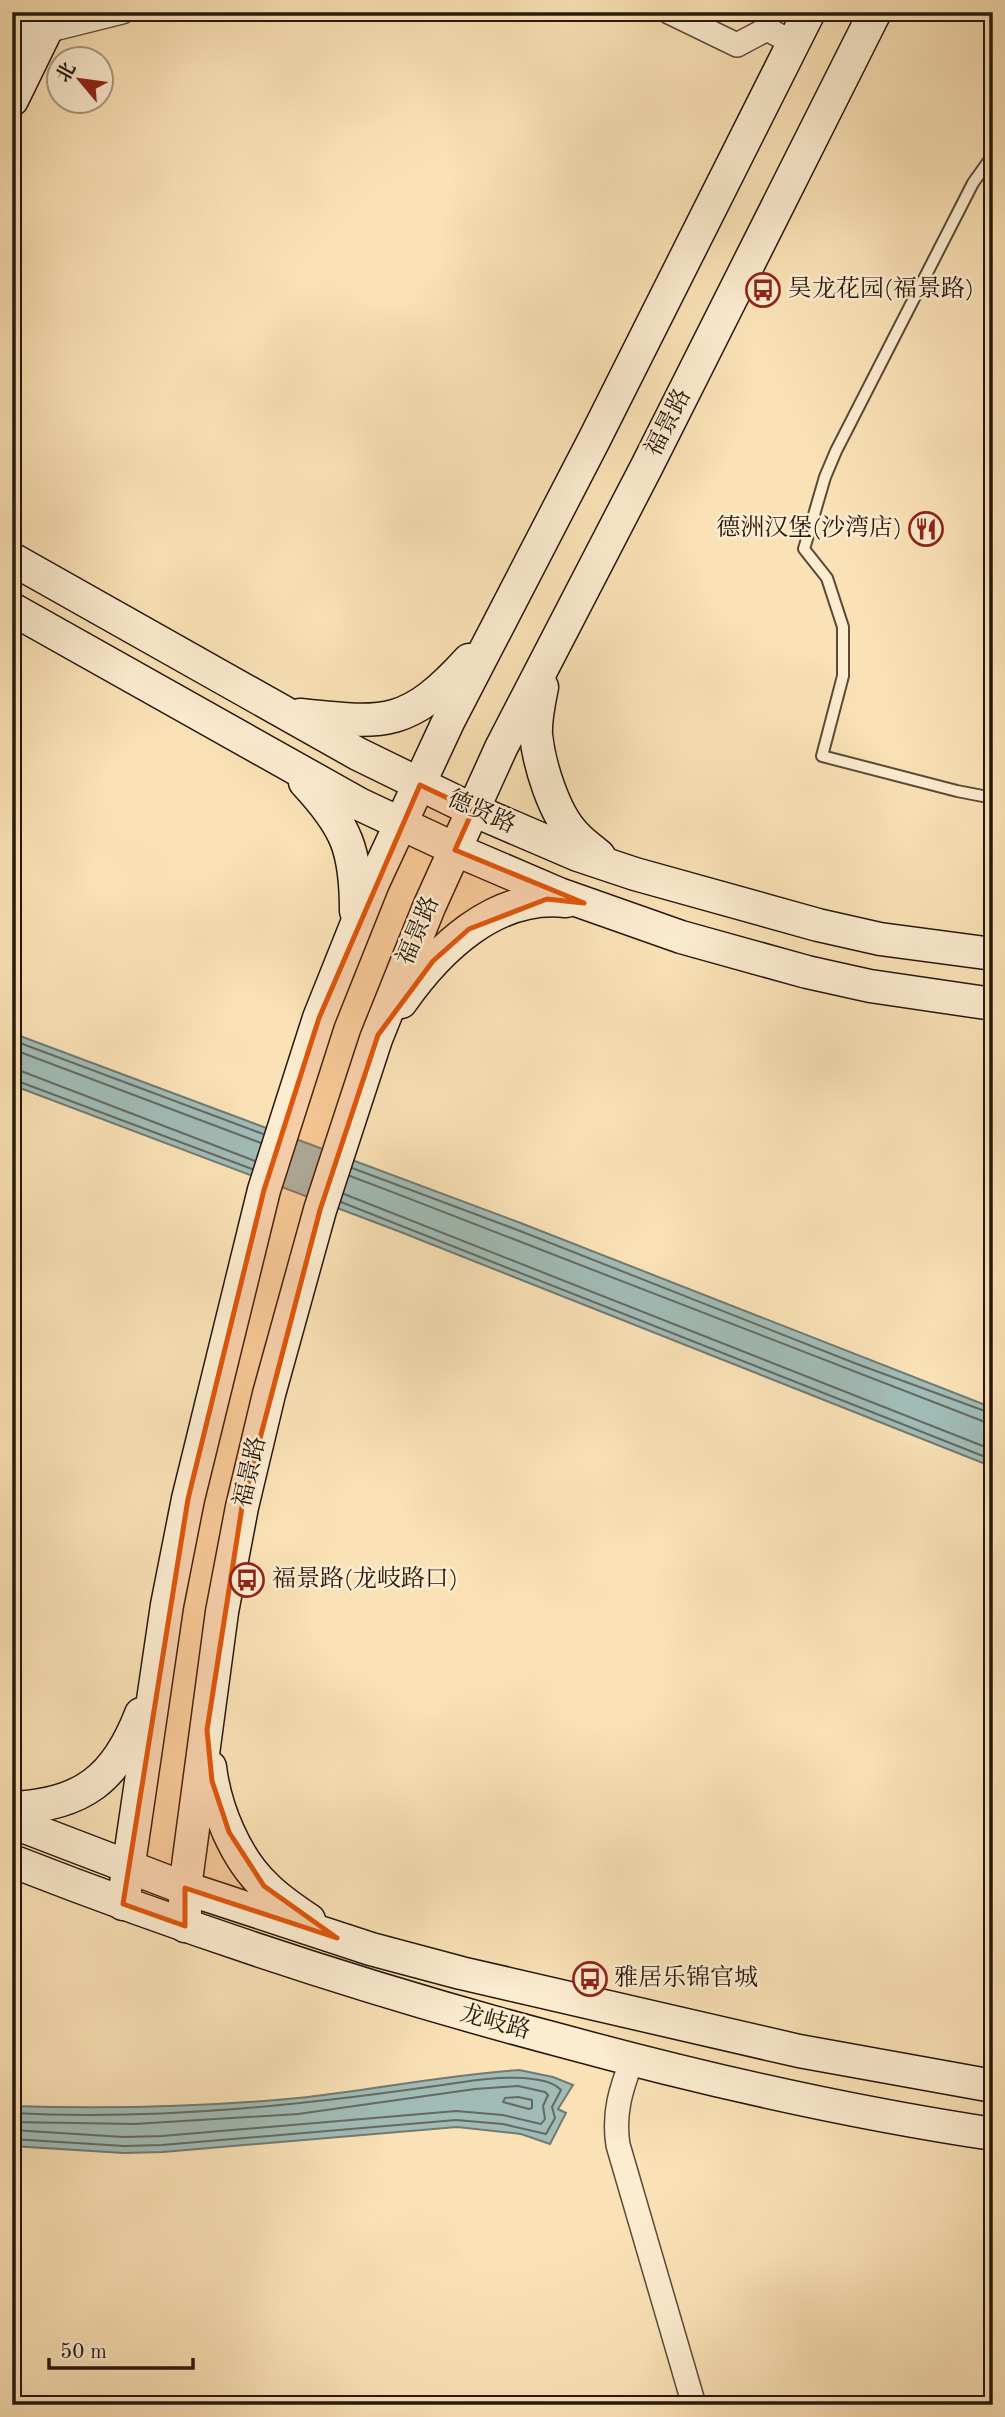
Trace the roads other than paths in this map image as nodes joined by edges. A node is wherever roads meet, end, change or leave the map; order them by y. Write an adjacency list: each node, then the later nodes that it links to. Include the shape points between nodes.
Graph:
1 (122, 12): 5 (street)
2 (669, 12): 7 (street, via 737,45 766,29)
3 (809, 12): 7 (main road)
4 (875, 12): 13 (main road, 福景路)
5 (42, 18): 6 (main road); 8 (main road)
6 (12, 37)
7 (793, 43): 12 (main road)
8 (12, 100)
9 (993, 155): 17 (lane, via 973,183 836,451 803,549 827,578 843,627 844,676 822,756)
10 (12, 559): 14 (main road, 德贤路)
11 (12, 609): 15 (main road, 德贤路)
12 (496, 631): 14 (main road, via 446,685 410,712 370,721); 16 (main road)
13 (547, 659): 18 (main road, 福景路); 21 (main road, via 536,732 545,774 573,834)
14 (289, 714): 16 (main road, 德贤路)
15 (290, 766): 19 (main road, 德贤路); 23 (main road, via 338,823 349,846 355,866)
16 (420, 785): 18 (main road, 德贤路); 19 (main road)
17 (993, 798)
18 (473, 810): 20 (main road, 福景路); 21 (main road, 德贤路)
19 (402, 825): 20 (main road, 德贤路); 23 (main road)
20 (455, 850): 22 (main road, 德贤路); 26 (main road, 福景路)
21 (611, 866): 24 (main road, 德贤路, via 818,925 880,939)
22 (584, 903): 25 (main road, 德贤路, via 681,937 807,972); 26 (main road, via 547,899 494,914 468,929 433,961)
23 (356, 923): 27 (main road, via 319,1018 264,1190 188,1499)
24 (993, 954)
25 (993, 1004)
26 (378, 1035): 28 (main road, 福景路, via 320,1210 269,1394 222,1612)
27 (160, 1652): 29 (main road, via 135,1730 112,1769 68,1798 43,1807); 32 (main road)
28 (207, 1730): 33 (main road, 福景路); 36 (main road, via 219,1810 248,1864 284,1903)
29 (12, 1808)
30 (12, 1822): 32 (main road, 龙岐路)
31 (12, 1861): 34 (main road, 龙岐路)
32 (129, 1867): 33 (main road, 龙岐路); 34 (main road)
33 (186, 1888): 35 (main road, 福景路); 36 (main road, 龙岐路)
34 (123, 1903): 35 (main road, 龙岐路)
35 (185, 1926): 37 (main road, 龙岐路, via 356,1983)
36 (337, 1938): 38 (main road, 龙岐路, via 461,1973 786,2048)
37 (632, 2060): 39 (main road, 龙岐路, via 827,2105); 40 (street, via 617,2104 618,2145)
38 (993, 2086)
39 (993, 2134)
40 (694, 2405)

